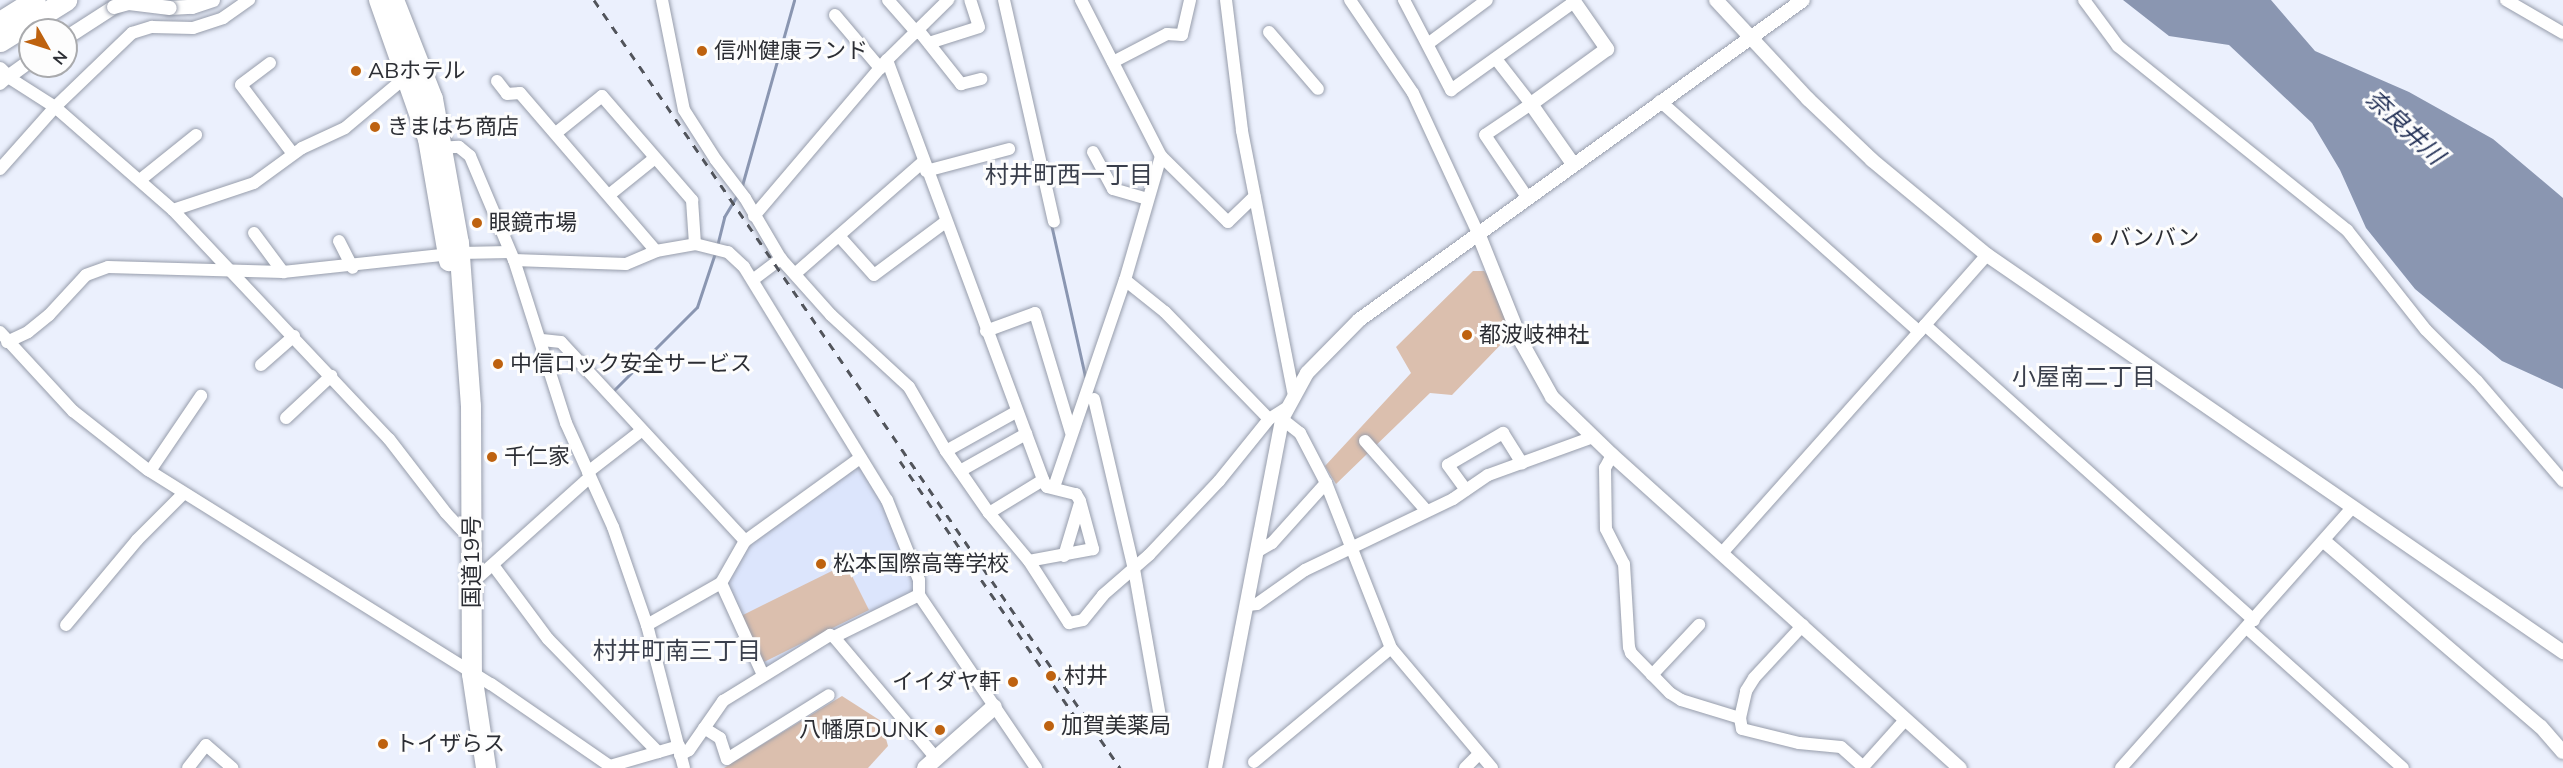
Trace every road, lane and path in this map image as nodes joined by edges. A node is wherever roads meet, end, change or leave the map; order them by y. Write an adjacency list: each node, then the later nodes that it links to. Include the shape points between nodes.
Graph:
1 (35, 0): 26 (highway)
2 (66, 0): 33 (highway)
3 (140, 0): 28 (street)
4 (213, 0): 24 (street, bridge, via 192,7 170,8)
5 (249, 0): 28 (street, via 223,18 193,28)
6 (379, 0): 42 (highway, 国道19号)
7 (394, 0): 51 (highway, 国道19号, via 433,99)
8 (662, 0): 66 (street, via 684,110)
9 (888, 0): 29 (street)
10 (948, 0): 29 (street)
11 (970, 0): 34 (street, via 979,27)
12 (1004, 0): 67 (street)
13 (1081, 0): 37 (street)
14 (1190, 0): 37 (street, via 1182,36 1167,34)
15 (1226, 0): 62 (street, via 1242,131)
16 (1350, 0): 70 (street, via 1413,93)
17 (1404, 0): 35 (street)
18 (1487, 0): 35 (street)
19 (1716, 0): 32 (street)
20 (1803, 0): 32 (street)
21 (2085, 0): 111 (street, via 2118,46 2347,230 2426,330 2477,381)
22 (2506, 0): 31 (street)
23 (1575, 1): 36 (street); 47 (street, via 1607,49)
24 (111, 4): 27 (street)
25 (835, 15): 39 (street)
26 (0, 22)
27 (78, 27)
28 (152, 27): 48 (street, via 132,33)
29 (918, 32): 34 (street); 39 (street)
30 (1269, 32): 45 (street)
31 (2563, 33)
32 (1750, 38): 46 (street); 76 (street, via 1872,160)
33 (0, 41)
34 (928, 43): 43 (street, via 961,84)
35 (1429, 43): 36 (street, via 1451,90)
36 (1496, 59): 47 (street)
37 (1113, 62): 55 (street)
38 (270, 63): 54 (street, via 241,85)
39 (884, 64): 58 (street); 66 (street)
40 (18, 68): 41 (street)
41 (3, 76): 48 (street)
42 (407, 76): 51 (highway, 国道19号); 54 (street, via 345,128)
43 (981, 79)
44 (497, 81): 49 (street, via 507,94 520,93 547,127)
45 (1318, 89)
46 (1660, 101): 57 (street); 85 (street)
47 (1531, 104): 57 (street); 63 (street, via 1485,135)
48 (55, 107): 59 (street); 60 (street)
49 (556, 132): 56 (street, via 602,96); 61 (street)
50 (196, 135): 60 (street)
51 (437, 148): 75 (highway, 国道19号); 77 (street, via 459,147 470,156)
52 (1009, 149): 58 (street)
53 (1093, 152): 64 (street, via 1113,189)
54 (293, 154): 65 (street, via 233,193)
55 (1161, 156): 62 (street, via 1228,222); 64 (street)
56 (655, 158): 61 (street); 73 (street, via 692,200)
57 (1573, 164): 63 (street)
58 (925, 167): 68 (street); 71 (street)
59 (0, 169)
60 (140, 180): 65 (street)
61 (609, 195): 74 (street)
62 (1255, 195): 92 (street)
63 (1527, 197): 70 (street)
64 (1148, 199): 84 (street)
65 (173, 210): 82 (street)
66 (754, 216): 78 (street)
67 (1054, 221)
68 (944, 223): 71 (street, via 874,275); 86 (street)
69 (254, 233): 80 (street)
70 (1478, 233): 92 (street, via 1355,323 1325,351); 101 (street, via 1522,343 1542,380 1562,408)
71 (839, 236): 81 (street)
72 (339, 242): 79 (street)
73 (695, 244): 74 (street); 83 (street, via 728,252)
74 (656, 251): 77 (street, via 626,264)
75 (454, 254): 77 (street); 79 (street); 120 (highway, 国道19号, via 460,329 469,354)
76 (1987, 255): 85 (street); 117 (street)
77 (512, 256): 89 (street)
78 (781, 258): 81 (street); 83 (street)
79 (353, 267): 80 (street)
80 (283, 272): 82 (street)
81 (796, 273): 103 (street, via 831,315 909,387)
82 (236, 274): 87 (street); 88 (street, via 118,267 97,270 73,286 28,332)
83 (754, 279): 105 (street)
84 (1125, 280): 96 (street); 99 (street)
85 (1922, 329): 125 (street); 134 (street)
86 (986, 331): 95 (street); 99 (street, via 1035,314)
87 (294, 336): 90 (street); 91 (street)
88 (4, 337): 107 (street, via 73,411)
89 (542, 340): 98 (street, via 561,342); 109 (street, via 566,423)
90 (261, 365)
91 (332, 376): 97 (street); 120 (street, via 389,439 446,513 462,530)
92 (1293, 393): 96 (street)
93 (201, 396): 107 (street)
94 (1094, 399): 129 (street)
95 (1016, 412): 100 (street); 103 (street)
96 (1279, 416): 112 (street, via 1300,433); 124 (street); 129 (street)
97 (286, 418)
98 (641, 431): 109 (street); 121 (street)
99 (1071, 432): 113 (street)
100 (1026, 434): 108 (street); 110 (street)
101 (1593, 437): 104 (street); 106 (street)
102 (1365, 441): 118 (street)
103 (946, 451): 108 (street)
104 (1612, 455): 125 (street); 144 (street, via 1605,468 1606,529 1624,564 1631,654)
105 (860, 458): 121 (street); 132 (street, via 903,534 919,580)
106 (1522, 464): 114 (street, via 1488,475); 114 (street, via 1503,433 1448,465)
107 (150, 471): 115 (street)
108 (960, 471): 119 (street)
109 (589, 475): 128 (street); 136 (street, via 613,527)
110 (1043, 480): 113 (street, via 1047,487); 119 (street)
111 (2563, 481)
112 (1326, 483): 123 (street); 124 (street, via 1272,543)
113 (1054, 487): 116 (street, via 1076,494)
114 (1466, 490): 118 (street)
115 (183, 494): 135 (street, via 137,540); 142 (street)
116 (1080, 501): 126 (street); 126 (street, via 1093,549)
117 (2352, 508): 122 (street); 141 (street)
118 (1425, 509): 123 (street)
119 (989, 513): 127 (street)
120 (472, 533): 130 (highway, 国道19号)
121 (745, 541): 131 (street)
122 (2325, 542): 134 (street); 153 (street, via 2541,727)
123 (1353, 545): 133 (street, via 1305,570 1257,604); 140 (street)
124 (1258, 551): 133 (street)
125 (1722, 553): 138 (street)
126 (1064, 556): 127 (street)
127 (1029, 561): 129 (street, via 1069,623 1083,620 1103,595)
128 (493, 565): 130 (street); 152 (street, via 548,639)
129 (1134, 569): 147 (street)
130 (473, 582): 142 (highway, 国道19号)
131 (721, 583): 136 (street); 143 (street)
132 (919, 595): 139 (street); 146 (street)
133 (1248, 605): 163 (street)
134 (2251, 624): 167 (street); 168 (street)
135 (66, 625)
136 (647, 625): 151 (street)
137 (1699, 625): 144 (street)
138 (1803, 625): 148 (street, via 1754,678 1746,691); 149 (street)
139 (834, 637): 143 (street, via 830,635); 156 (street)
140 (1390, 648): 154 (street); 155 (street)
141 (2563, 652)
142 (472, 674): 157 (street, via 562,736); 160 (highway, 国道19号)
143 (763, 675): 150 (street, via 723,701)
144 (1652, 675): 148 (street, via 1681,700)
145 (829, 695): 150 (street, via 727,759 720,738)
146 (994, 706): 156 (main road); 162 (street)
147 (1160, 716)
148 (1740, 718): 149 (street, via 1742,729 1798,743 1841,747 1863,766)
149 (1906, 719): 166 (street)
150 (704, 728): 151 (street, via 689,750)
151 (680, 750): 152 (street); 161 (street)
152 (658, 752): 157 (street)
153 (2563, 752)
154 (1479, 754): 164 (street); 165 (street)
155 (1254, 762)
156 (931, 763)
157 (616, 767)
158 (188, 768): 159 (street, via 206,745)
159 (232, 768)
160 (486, 768)
161 (684, 768)
162 (1036, 768)
163 (1215, 768)
164 (1466, 768)
165 (1492, 768)
166 (1960, 768)
167 (2121, 768)
168 (2403, 768)

